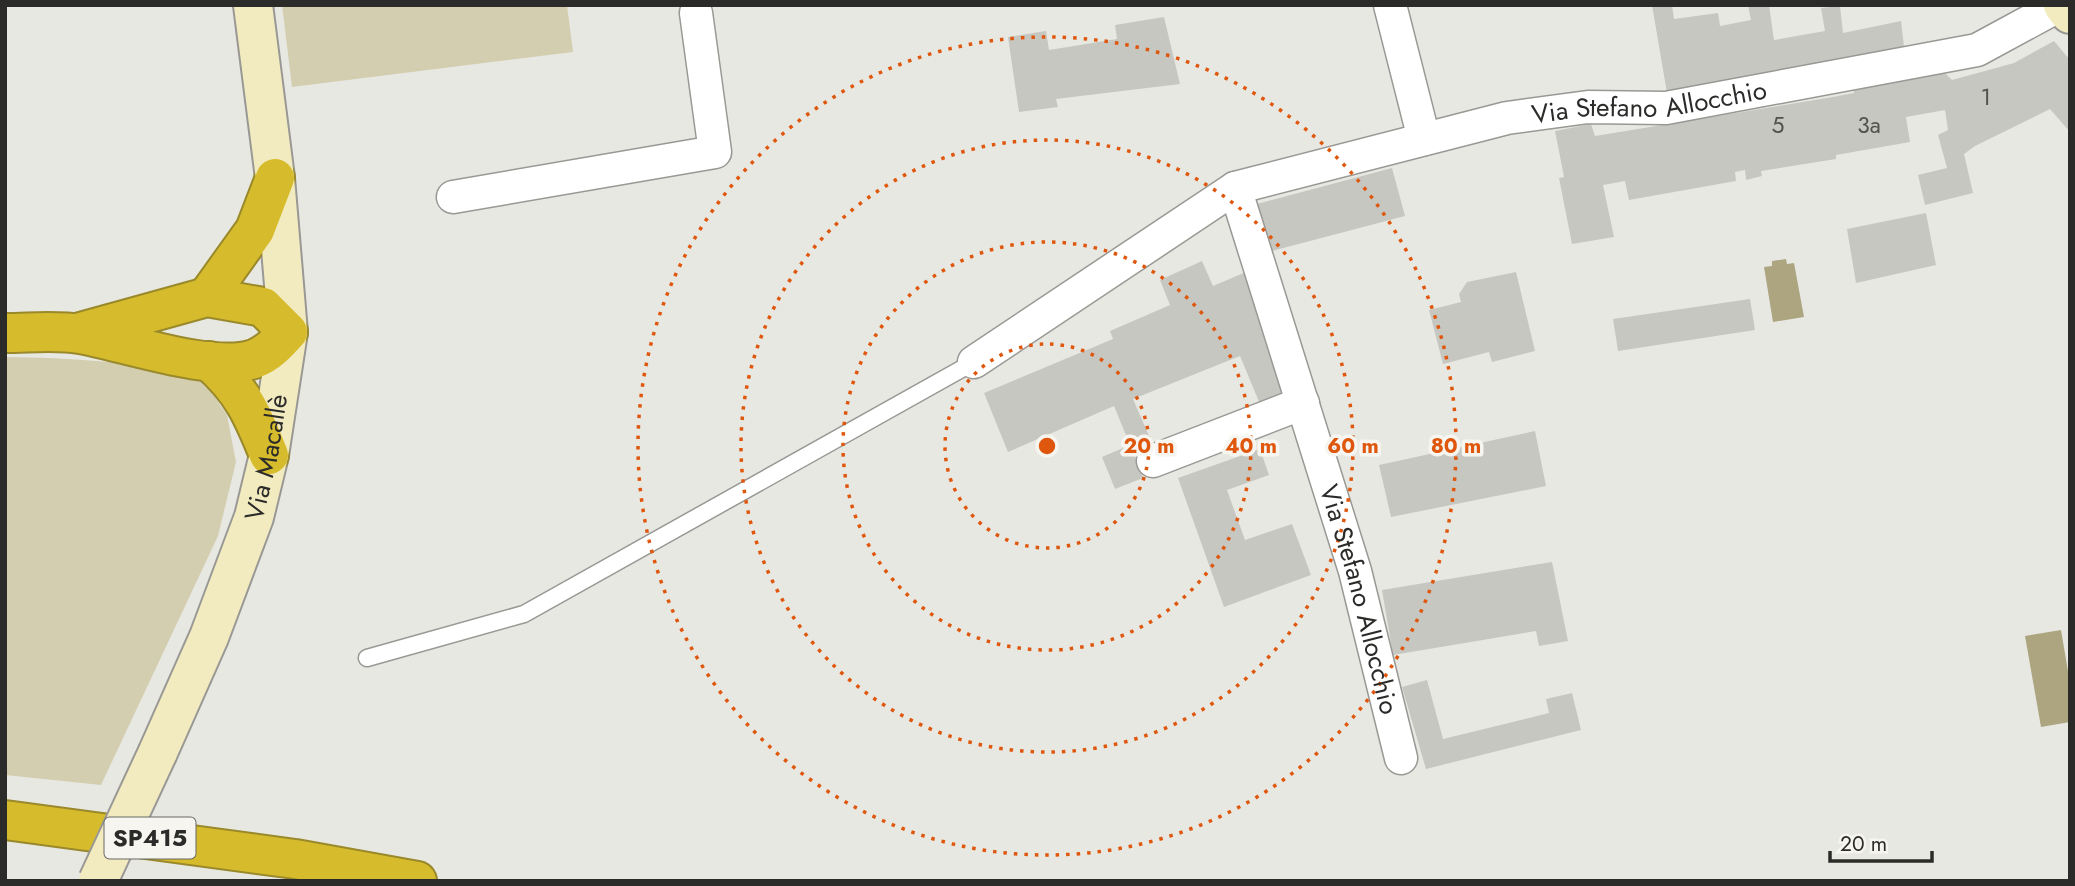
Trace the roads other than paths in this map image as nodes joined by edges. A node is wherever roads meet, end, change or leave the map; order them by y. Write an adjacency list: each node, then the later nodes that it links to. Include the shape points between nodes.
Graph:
1 (253, 5): 7 (street, Via Macallè)
2 (1390, 5): 6 (street)
3 (2061, 5): 5 (street); 6 (street, Via Stefano Allocchio, via 1977,50 1666,108 1588,107 1507,118)
4 (696, 13): 9 (street, via 715,152)
5 (2070, 14)
6 (1424, 139): 8 (street, Via Stefano Allocchio)
7 (275, 178): 10 (highway, via 256,230); 11 (street, Via Macallè)
8 (1235, 188): 15 (street, Via Stefano Allocchio); 16 (street, Via Stefano Allocchio)
9 (453, 197)
10 (207, 297): 11 (highway, via 263,307); 13 (highway)
11 (288, 332): 14 (highway, via 255,359); 17 (street, Via Macallè)
12 (5, 333): 13 (highway)
13 (77, 333): 14 (highway)
14 (209, 361): 17 (highway, via 233,382)
15 (974, 362): 19 (lane, via 524,614)
16 (1303, 403): 18 (street); 20 (street, Via Stefano Allocchio, via 1355,571)
17 (269, 455): 24 (street, Via Macallè, bridge, via 254,517 209,637)
18 (1153, 461)
19 (367, 658)
20 (1401, 758)
21 (5, 795): 23 (highway, via 197,823)
22 (5, 820): 23 (highway, SP415)
23 (295, 859): 25 (highway, SP415)
24 (98, 881)
25 (417, 881)

